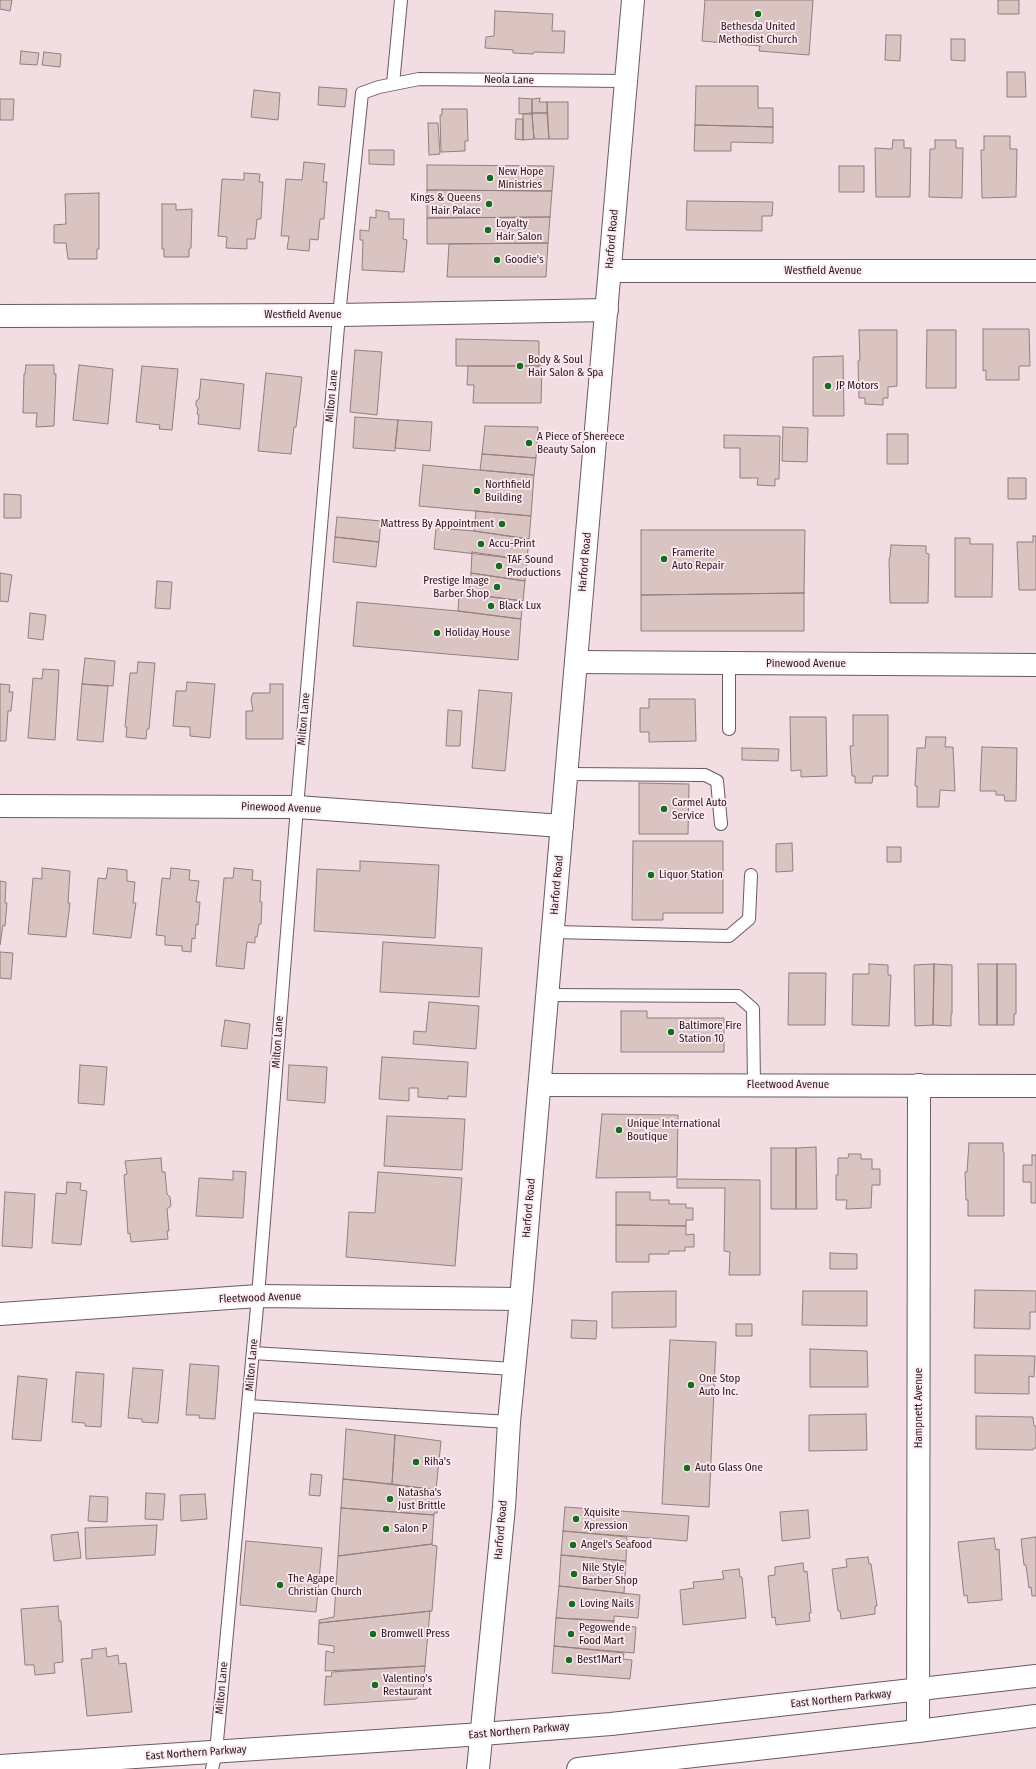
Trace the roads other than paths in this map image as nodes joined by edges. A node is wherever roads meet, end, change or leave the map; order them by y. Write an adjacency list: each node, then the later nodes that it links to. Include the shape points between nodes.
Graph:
1 (401, 0): 4 (lane)
2 (633, 0): 3 (street, Harford Road)
3 (626, 81): 4 (lane, Neola Lane, via 419,79); 5 (street, Harford Road)
4 (393, 84): 8 (lane, Neola Lane, via 362,93)
5 (610, 271): 6 (street, Westfield Avenue); 7 (street, Harford Road)
6 (1036, 271)
7 (607, 310): 8 (street, Westfield Avenue); 10 (street, Harford Road)
8 (339, 315): 9 (street, Westfield Avenue); 16 (lane, Milton Lane)
9 (0, 316)
10 (576, 662): 11 (street, Pinewood Avenue); 14 (street, Harford Road)
11 (729, 663): 12 (street, Pinewood Avenue); 13 (lane)
12 (1036, 665)
13 (729, 729)
14 (567, 774): 17 (lane, via 705,775 717,781); 18 (street, Harford Road)
15 (0, 806): 16 (street, Pinewood Avenue)
16 (297, 806): 18 (street, Pinewood Avenue); 26 (lane, Milton Lane)
17 (721, 824)
18 (562, 826): 20 (street, Harford Road)
19 (751, 875): 20 (lane, via 749,919 729,936)
20 (553, 932): 21 (street, Harford Road)
21 (548, 995): 22 (street, Harford Road); 23 (lane, via 738,996 753,1009)
22 (540, 1085): 23 (street, Fleetwood Avenue); 27 (street, Harford Road)
23 (754, 1086): 24 (street, Fleetwood Avenue)
24 (919, 1086): 25 (street, Fleetwood Avenue); 34 (street, Hampnett Avenue)
25 (1036, 1086)
26 (258, 1296): 27 (street, Fleetwood Avenue); 28 (street, Fleetwood Avenue); 29 (lane, Milton Lane)
27 (521, 1299): 30 (street, Harford Road)
28 (0, 1314)
29 (253, 1354): 30 (lane); 31 (lane, Milton Lane)
30 (514, 1369): 32 (street, Harford Road)
31 (248, 1406): 32 (lane); 38 (lane, Milton Lane)
32 (509, 1422): 37 (street, Harford Road, via 504,1507)
33 (1036, 1676): 34 (street, East Northern Parkway)
34 (919, 1690): 36 (street, Hampnett Avenue); 37 (street, East Northern Parkway, via 626,1722)
35 (1036, 1716): 36 (street)
36 (918, 1732): 39 (street)
37 (482, 1734): 38 (street, East Northern Parkway); 42 (street, Harford Road)
38 (214, 1761): 40 (street, East Northern Parkway)
39 (656, 1765): 41 (street)
40 (0, 1766)
41 (611, 1767): 43 (street)
42 (478, 1769)
43 (578, 1769)

